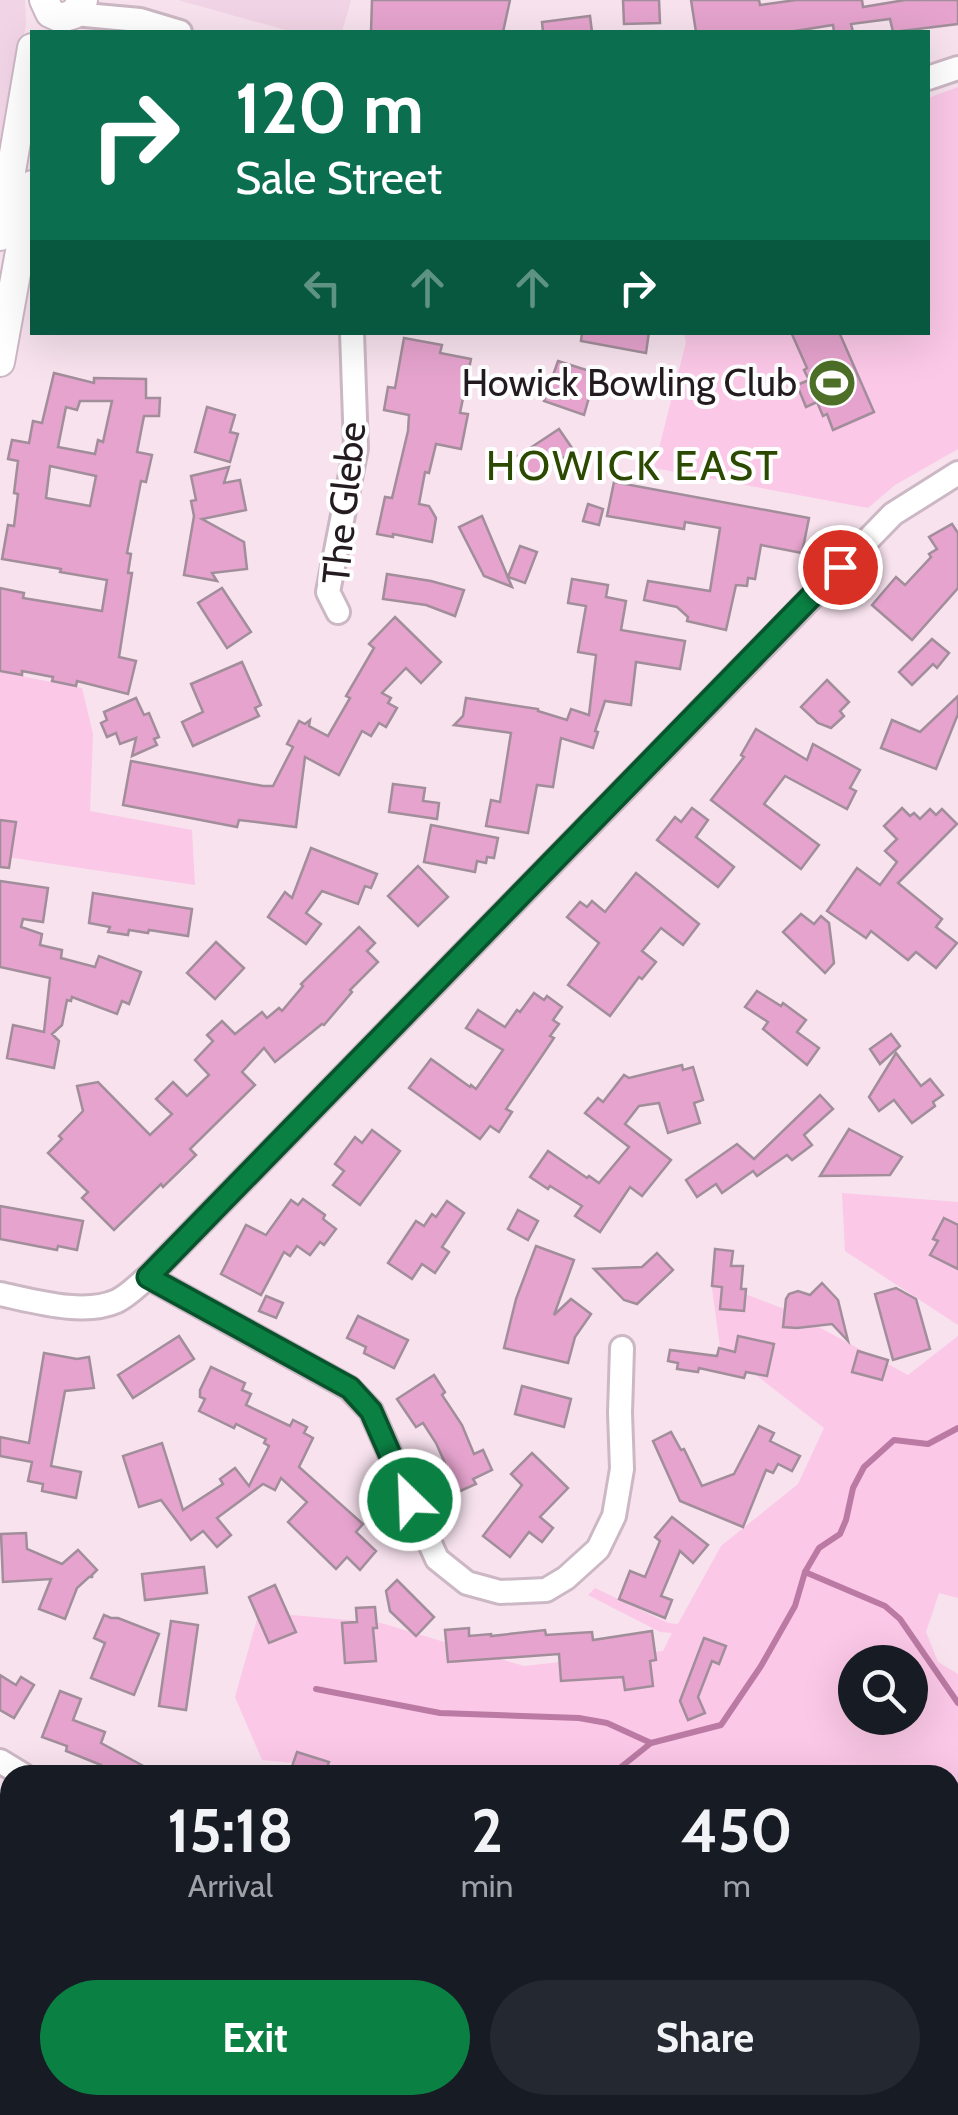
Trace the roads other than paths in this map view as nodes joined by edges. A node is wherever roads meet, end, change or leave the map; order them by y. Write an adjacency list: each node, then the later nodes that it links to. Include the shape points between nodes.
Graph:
1 (105, 0): 3 (street)
2 (63, 11): 3 (street); 4 (main road)
3 (140, 20): 5 (street)
4 (39, 30)
5 (173, 30)
6 (30, 60): 10 (main road)
7 (958, 68): 8 (street)
8 (930, 77)
9 (30, 196): 12 (main road)
10 (0, 236)
11 (352, 335): 14 (street, The Glebe, via 356,448 328,592)
12 (0, 362)
13 (958, 473): 15 (street, via 893,514)
14 (338, 612)
15 (148, 1277): 16 (street, via 101,1306); 17 (street, via 350,1388 371,1411 437,1558 467,1583 500,1592 546,1590 598,1549 614,1516 622,1469)
16 (0, 1294)
17 (622, 1348)

